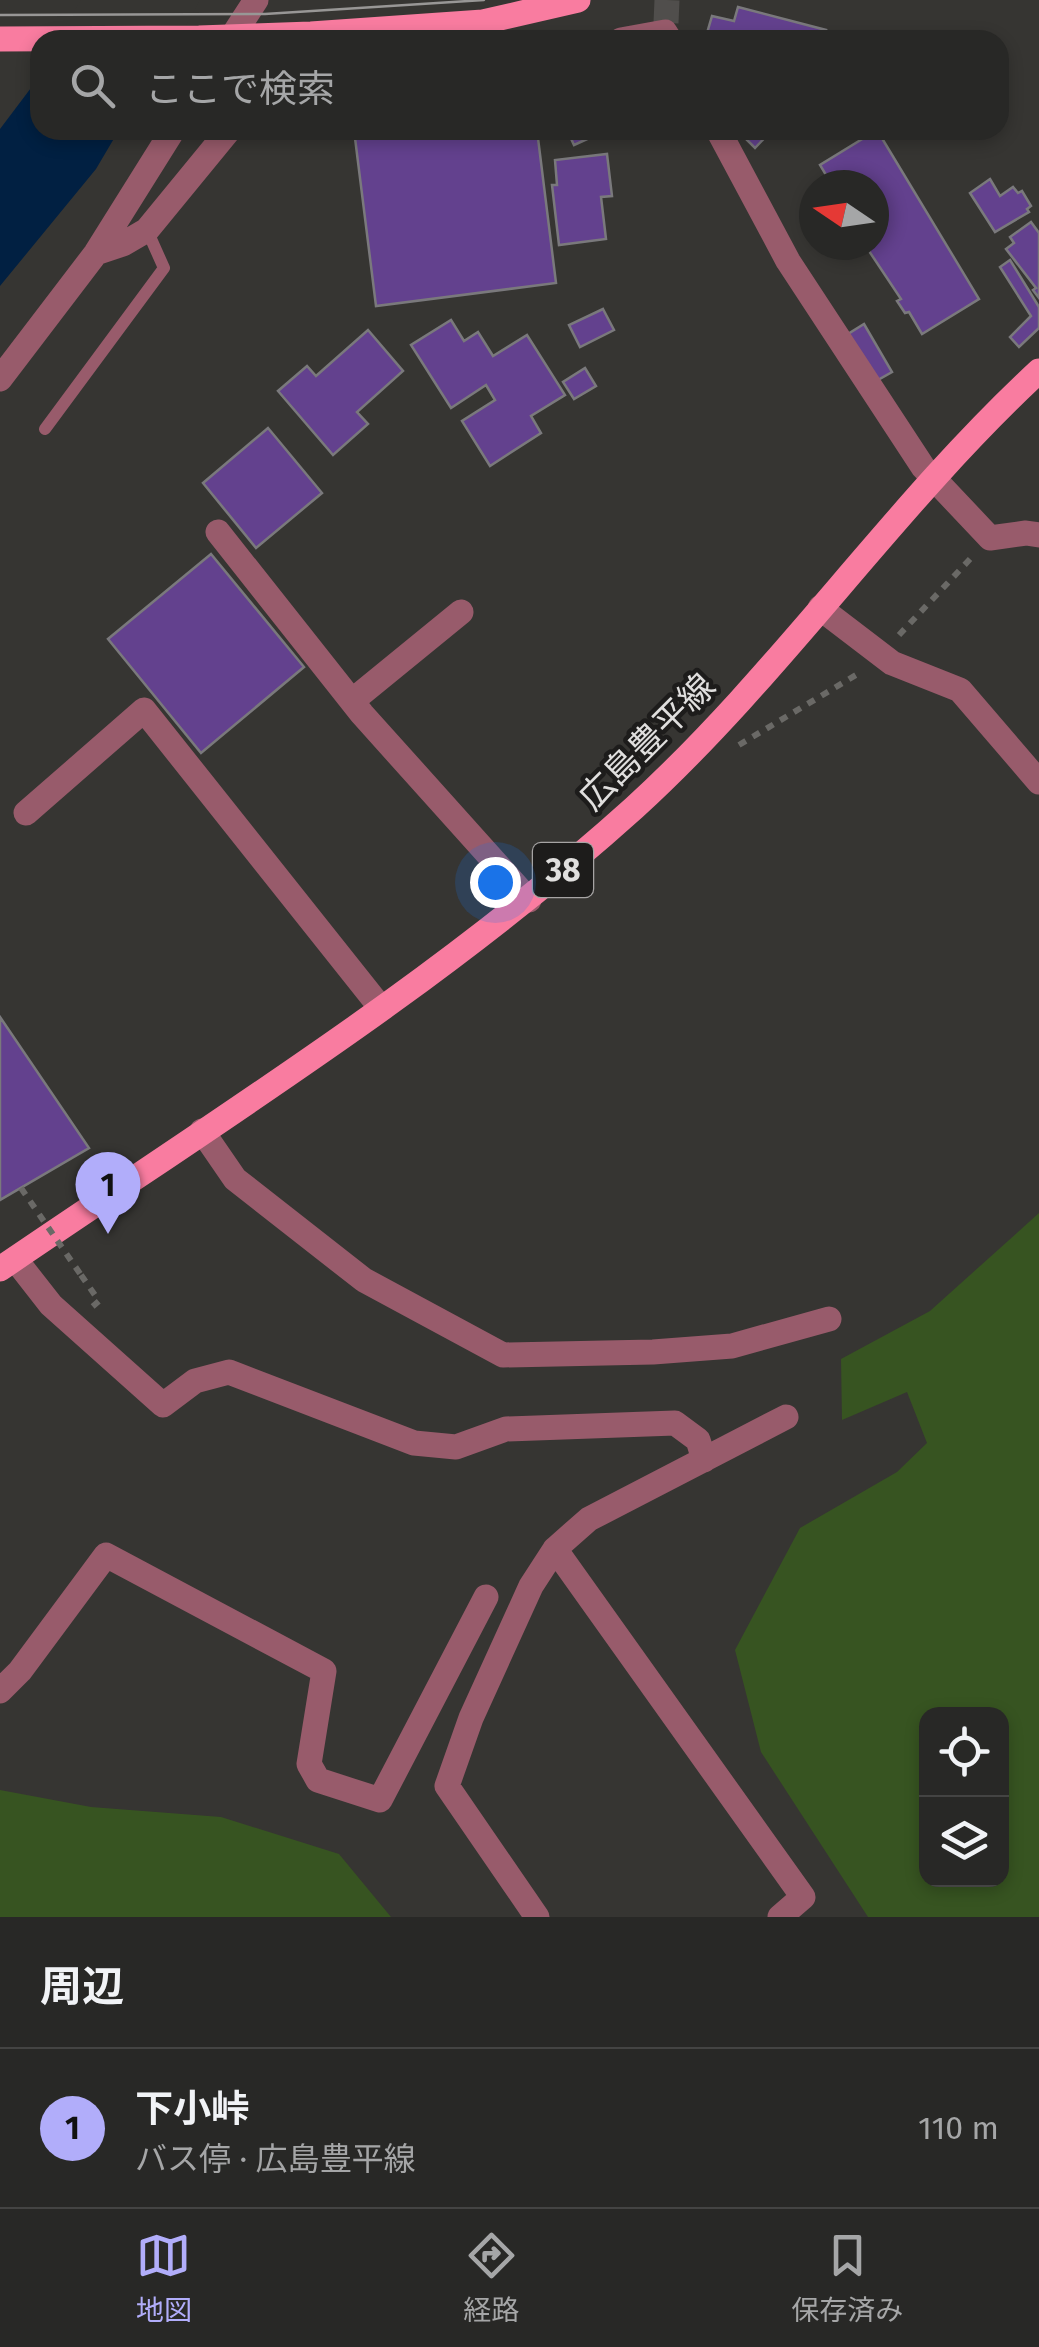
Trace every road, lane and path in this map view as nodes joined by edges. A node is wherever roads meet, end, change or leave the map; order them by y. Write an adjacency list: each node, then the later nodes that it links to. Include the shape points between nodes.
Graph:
1 (256, 0): 3 (street)
2 (578, 0): 4 (main road, via 484,22)
3 (236, 30)
4 (358, 30)
5 (0, 39): 6 (main road)
6 (30, 39)
7 (167, 140): 11 (street)
8 (221, 140): 10 (street)
9 (723, 140): 15 (street, via 788,261)
10 (146, 230): 11 (street); 14 (lane, via 164,268)
11 (96, 253): 13 (street)
12 (1039, 371): 15 (main road, 広島豊平線 / 38)
13 (0, 378)
14 (46, 429)
15 (933, 479): 17 (street, via 990,538); 18 (main road, 広島豊平線 / 38)
16 (218, 532): 20 (street)
17 (1039, 535)
18 (820, 608): 21 (street, via 892,663 960,690); 23 (main road, 広島豊平線 / 38, via 637,805)
19 (460, 612): 20 (street)
20 (352, 701): 23 (street)
21 (1039, 782)
22 (26, 813): 24 (street, via 144,710)
23 (529, 900): 24 (main road, 広島豊平線 / 38)
24 (381, 1008): 25 (main road, 広島豊平線 / 38)
25 (202, 1131): 27 (main road, 広島豊平線 / 38); 29 (street, via 235,1179 364,1280 503,1355 732,1346)
26 (21, 1188): 28 (path, bridge, via 99,1301 92,1307)
27 (8, 1264): 31 (street, via 162,1404 194,1381 229,1372 414,1444 456,1447 506,1429 675,1423 698,1440)
28 (74, 1281)
29 (829, 1319)
30 (786, 1417): 31 (street)
31 (704, 1460): 32 (street, via 589,1519)
32 (556, 1550): 35 (street, via 531,1586 447,1786); 36 (street, via 803,1897)
33 (486, 1597): 34 (street, via 380,1800 318,1780 309,1764 324,1671 106,1556)
34 (0, 1691)
35 (537, 1917)
36 (780, 1917)

